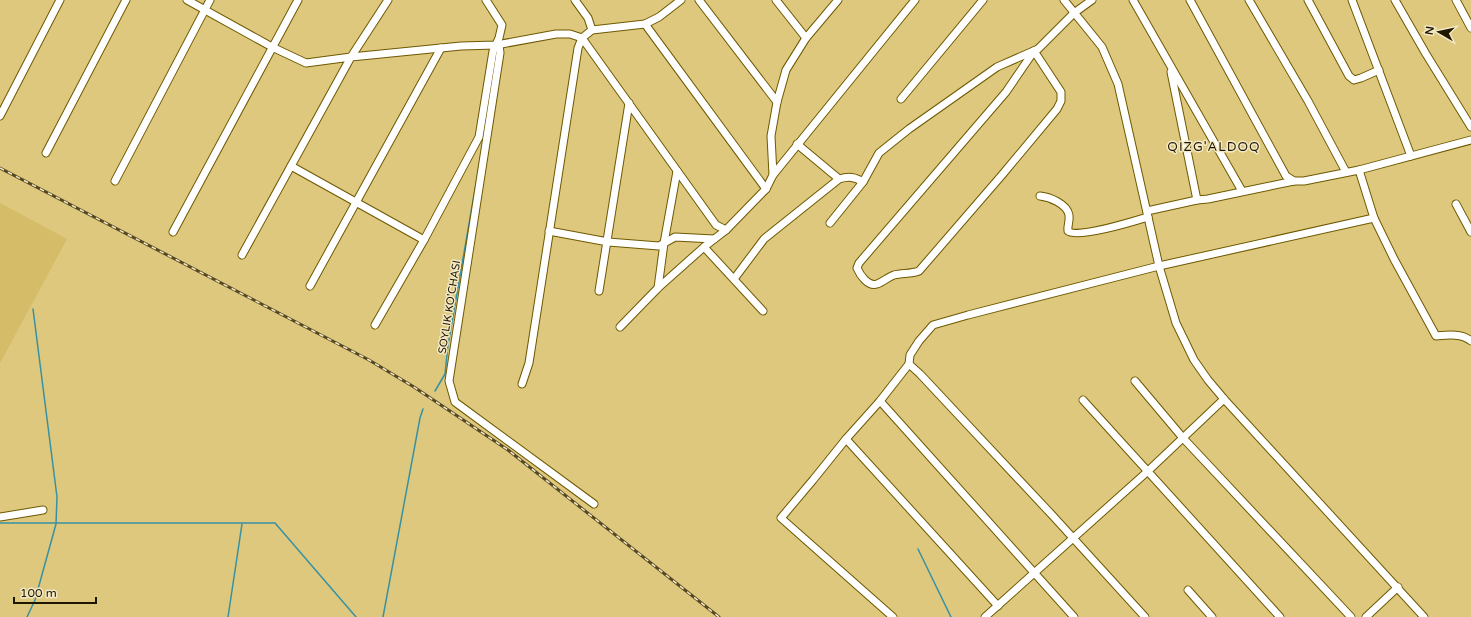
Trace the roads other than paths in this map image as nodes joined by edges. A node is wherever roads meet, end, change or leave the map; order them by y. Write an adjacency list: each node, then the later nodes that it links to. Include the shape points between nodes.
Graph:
1 (60, 0): 41 (street)
2 (126, 0): 46 (street)
3 (187, 0): 24 (street)
4 (210, 0): 24 (street)
5 (298, 0): 32 (street)
6 (388, 0): 35 (street)
7 (486, 0): 31 (street, SOYLIK KO'CHASI, via 502,25)
8 (575, 0): 28 (street, via 588,18)
9 (682, 0): 26 (street)
10 (699, 0): 39 (street)
11 (776, 0): 30 (street)
12 (838, 0): 30 (street)
13 (915, 0): 45 (street)
14 (983, 0): 38 (street)
15 (1064, 0): 25 (street)
16 (1092, 0): 25 (street)
17 (1133, 0): 36 (street)
18 (1190, 0): 55 (street, via 1286,176)
19 (1249, 0): 51 (street)
20 (1308, 0): 37 (street, via 1349,76 1354,80)
21 (1352, 0): 37 (street)
22 (1395, 0): 42 (street)
23 (1456, 0): 27 (street)
24 (204, 9): 32 (street); 54 (street)
25 (1074, 13): 34 (street); 63 (street, via 1102,47 1118,84)
26 (645, 24): 28 (street); 57 (street)
27 (1471, 28)
28 (592, 30): 29 (street)
29 (582, 38): 31 (street, via 570,34 556,34); 40 (street); 67 (street, via 578,48)
30 (806, 38): 39 (street, via 786,70)
31 (497, 45): 33 (street); 43 (street, SOYLIK KO'CHASI, via 493,51)
32 (272, 47): 35 (street, via 306,63); 68 (street)
33 (441, 48): 35 (street); 61 (street)
34 (1034, 50): 34 (street, via 1061,92 1061,101 1057,109 919,271 892,276 872,285 866,281 857,268 860,263 1006,92); 56 (street, via 997,67 909,129 879,153)
35 (351, 57): 48 (street)
36 (1170, 66): 58 (street); 60 (street)
37 (1379, 70): 47 (street)
38 (901, 99)
39 (777, 102): 52 (street, via 771,136)
40 (629, 104): 50 (street); 72 (street)
41 (0, 116)
42 (1471, 127)
43 (482, 137): 71 (street); 94 (street, SOYLIK KO'CHASI, via 449,381 455,402)
44 (1471, 140): 47 (street)
45 (797, 144): 52 (street); 53 (street)
46 (46, 153)
47 (1411, 156): 49 (street)
48 (291, 166): 61 (street); 75 (street)
49 (1359, 170): 51 (street); 64 (street)
50 (677, 171): 66 (street, via 716,225); 73 (street)
51 (1346, 172): 55 (street)
52 (773, 175): 57 (street)
53 (839, 179): 56 (street, via 847,176); 77 (street, via 764,239)
54 (115, 181)
55 (1294, 181): 58 (street)
56 (863, 182): 65 (street)
57 (766, 189): 66 (street)
58 (1242, 191): 60 (street)
59 (1040, 196): 63 (street, via 1048,197 1067,211 1068,231 1073,234 1096,231)
60 (1197, 200): 63 (street)
61 (356, 203): 71 (street); 78 (street)
62 (1456, 204): 69 (street)
63 (1148, 214): 76 (street)
64 (1374, 218): 76 (street); 84 (street, via 1436,336 1467,337)
65 (830, 223)
66 (726, 230): 70 (street)
67 (549, 231): 72 (street); 87 (street, via 529,363)
68 (173, 232)
69 (1471, 232)
70 (714, 239): 73 (street, via 675,237); 74 (street)
71 (424, 240): 82 (street)
72 (608, 242): 73 (street, via 659,246); 80 (street)
73 (664, 243): 79 (street)
74 (704, 247): 77 (street); 79 (street)
75 (242, 255)
76 (1159, 266): 85 (street, via 934,325 913,350); 88 (street, via 1176,323 1194,360)
77 (734, 279): 81 (street)
78 (310, 286)
79 (658, 288): 83 (street)
80 (599, 291)
81 (763, 311)
82 (375, 325)
83 (620, 327)
84 (1471, 341)
85 (909, 364): 90 (street); 97 (street)
86 (1135, 381): 91 (street)
87 (522, 384)
88 (1224, 399): 91 (street); 99 (street)
89 (1083, 400): 93 (street)
90 (880, 402): 92 (street); 98 (street)
91 (1183, 438): 93 (street); 108 (street)
92 (846, 439): 101 (street); 102 (street, via 781,518)
93 (1148, 471): 97 (street); 107 (street)
94 (594, 504)
95 (43, 510): 96 (street)
96 (0, 517)
97 (1073, 538): 98 (street); 105 (street)
98 (1034, 574): 101 (street); 104 (street)
99 (1398, 587): 109 (street); 110 (street)
100 (1188, 590): 106 (street)
101 (998, 606): 103 (street)
102 (893, 617)
103 (985, 617)
104 (1074, 617)
105 (1146, 617)
106 (1212, 617)
107 (1280, 617)
108 (1351, 617)
109 (1366, 617)
110 (1424, 617)

